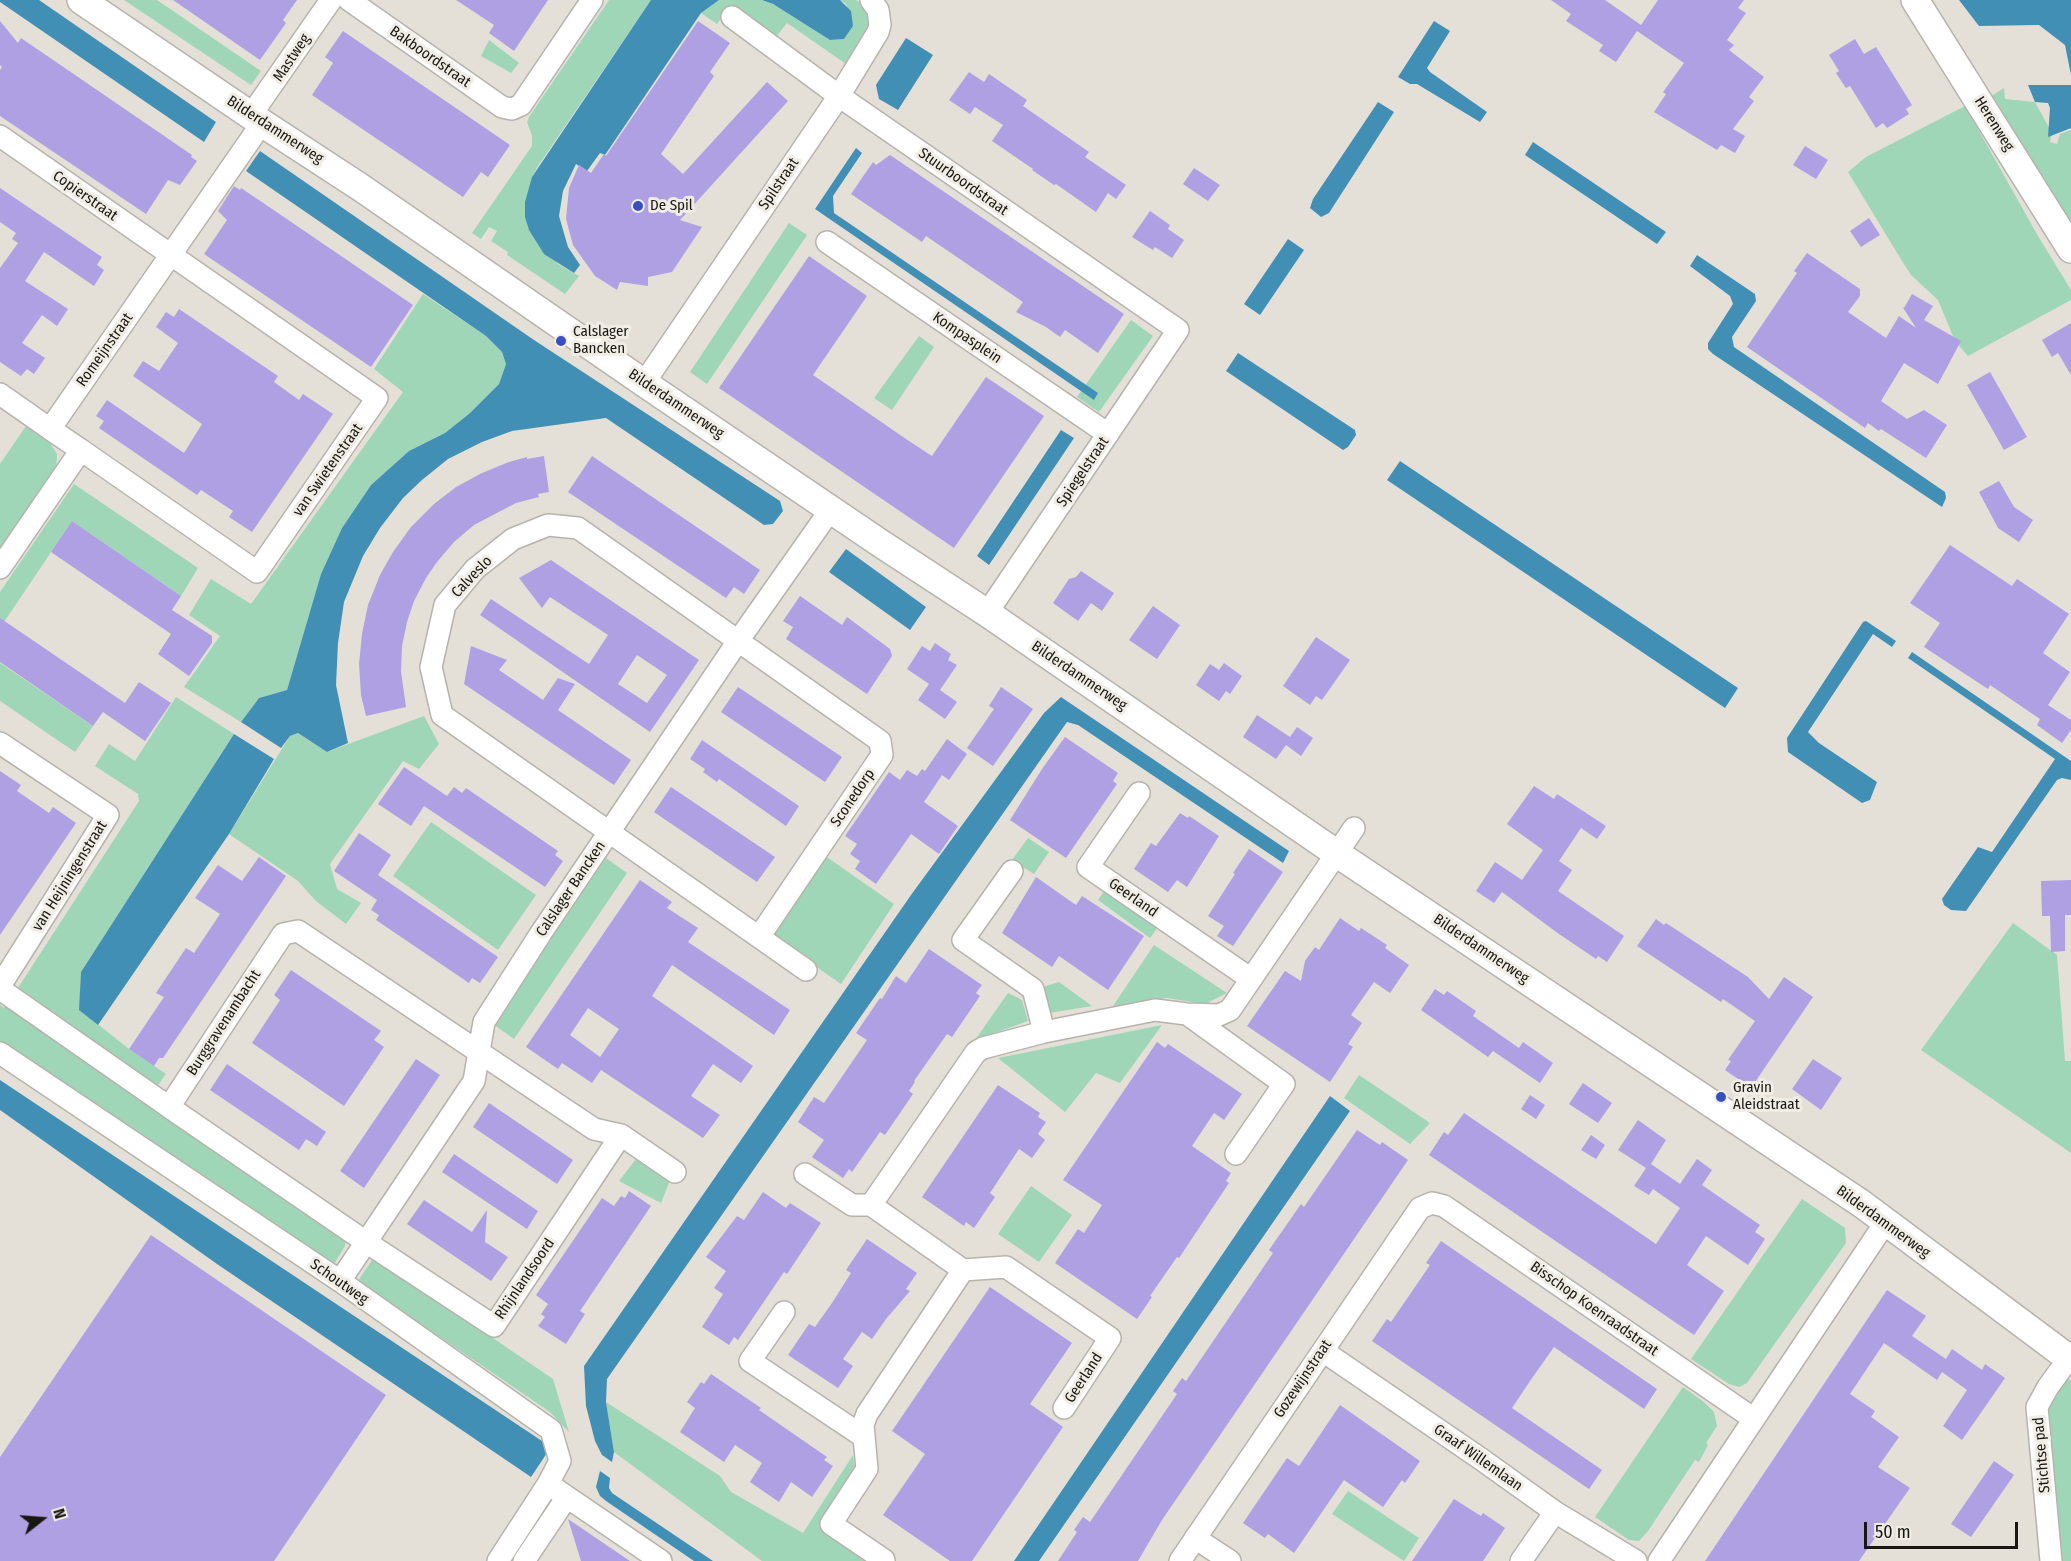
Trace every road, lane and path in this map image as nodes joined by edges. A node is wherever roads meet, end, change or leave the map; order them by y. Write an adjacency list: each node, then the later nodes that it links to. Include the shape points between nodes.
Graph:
1 (81, 0): 9 (street, Bilderdammerweg)
2 (331, 0): 9 (street, Mastweg)
3 (349, 0): 4 (street, Bakboordstraat, via 502,107 512,110 521,105)
4 (592, 0)
5 (871, 0): 8 (street, via 878,10 878,32)
6 (1915, 0): 12 (street, Herenweg)
7 (732, 17): 8 (street)
8 (839, 96): 14 (street, Stuurboordstraat); 15 (street, Spilstraat)
9 (256, 119): 13 (street, Romeijnstraat); 15 (street, Bilderdammerweg, via 360,186)
10 (0, 136): 13 (street, Copierstraat)
11 (826, 242): 18 (street, Kompasplein)
12 (2071, 249)
13 (171, 255): 17 (street, Romeijnstraat); 19 (street, van Swietenstraat, via 377,398 257,572)
14 (1178, 330): 18 (street, Spiegelstraat)
15 (644, 383): 20 (street, Bilderdammerweg)
16 (0, 394): 17 (street)
17 (50, 429): 19 (street)
18 (1108, 434): 22 (street, Spiegelstraat)
19 (81, 450): 21 (street)
20 (831, 509): 22 (street, Bilderdammerweg); 23 (street, Calslager Bancken)
21 (0, 568)
22 (987, 613): 28 (street, Bilderdammerweg)
23 (738, 641): 27 (street, Calslager Bancken); 27 (street, Calveslo, via 578,528 548,525 513,539 475,569 445,605 432,667 442,715); 30 (street, Sconedorp, via 880,741 882,756)
24 (0, 743): 33 (street, van Heijningenstraat, via 108,815)
25 (1139, 793): 32 (street, Geerland, via 1088,867)
26 (1354, 828): 28 (street)
27 (610, 833): 30 (street); 36 (street, Calslager Bancken, via 484,1022)
28 (1336, 853): 32 (street); 45 (street, Bilderdammerweg)
29 (1012, 870): 35 (street, via 963,940 1033,988)
30 (759, 937): 31 (street)
31 (806, 970)
32 (1251, 979): 34 (street, via 1230,1010 1219,1015)
33 (0, 988): 38 (street, van Heijningenstraat)
34 (1186, 1014): 35 (street, via 1155,1010); 40 (street, via 1284,1084)
35 (1044, 1032): 44 (street, via 976,1052)
36 (478, 1051): 38 (street, Burggravenambacht, via 298,931 284,934); 39 (street, via 594,1130); 46 (street, Calslager Bancken, via 474,1081)
37 (0, 1053): 48 (street, Schoutweg)
38 (169, 1107): 46 (street)
39 (621, 1135): 41 (street); 46 (street, Rhijnlandsoord, via 494,1326)
40 (1236, 1154)
41 (675, 1172)
42 (805, 1174): 44 (street, via 852,1205)
43 (1432, 1203): 50 (street, Gozewijnstraat, via 1420,1208); 53 (street, Bisschop Koenraadstraat, via 1444,1206)
44 (871, 1205): 47 (street)
45 (1885, 1223): 51 (street, Bilderdammerweg); 53 (street)
46 (366, 1242): 48 (street, Calslager Bancken)
47 (963, 1270): 52 (street, Geerland, via 1006,1268 1110,1338); 54 (street, via 867,1414)
48 (339, 1281): 55 (street, Schoutweg, via 551,1430 561,1461)
49 (784, 1312): 54 (street, via 750,1361)
50 (1323, 1351): 57 (street, Graaf Willemlaan); 58 (street, Gozewijnstraat)
51 (2070, 1359): 68 (street, Stichtse pad, via 2037,1407)
52 (1064, 1408)
53 (1754, 1419): 67 (street)
54 (864, 1437): 62 (street, via 867,1469 831,1524)
55 (548, 1484): 56 (street); 59 (street, Schoutweg)
56 (567, 1497): 60 (street); 61 (street)
57 (1554, 1512): 65 (street); 66 (street, Graaf Willemlaan)
58 (1196, 1538): 63 (street, Gozewijnstraat); 64 (street)
59 (498, 1561)
60 (524, 1561)
61 (661, 1561)
62 (884, 1561)
63 (1180, 1561)
64 (1230, 1561)
65 (1521, 1561)
66 (1636, 1561)
67 (1659, 1561)
68 (2051, 1561)

